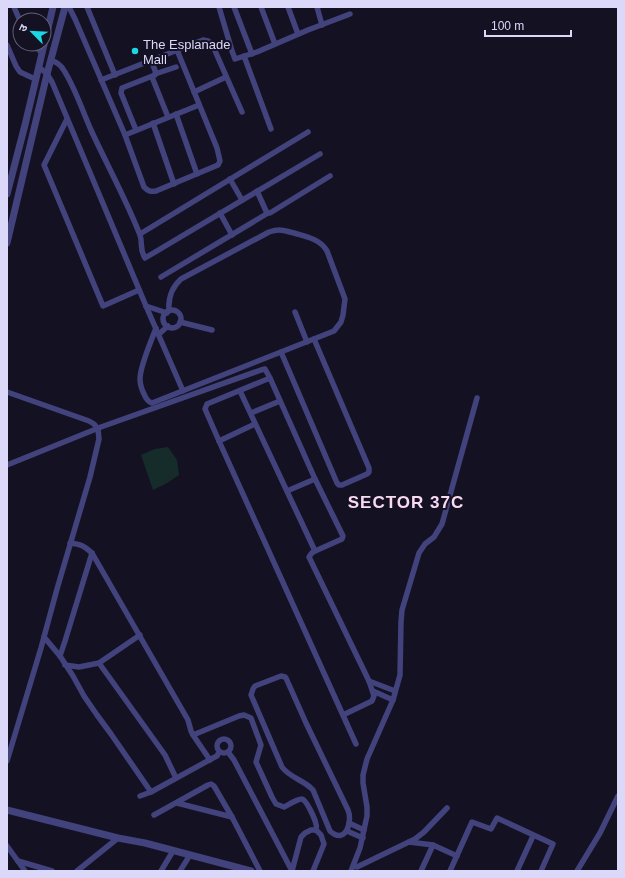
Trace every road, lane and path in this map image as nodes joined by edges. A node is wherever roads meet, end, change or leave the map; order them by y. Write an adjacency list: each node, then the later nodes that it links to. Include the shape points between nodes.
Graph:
1 (53, 7): 16 (street)
2 (65, 7): 19 (street)
3 (69, 7): 28 (street)
4 (87, 7): 24 (street)
5 (218, 7): 18 (street, via 235,59)
6 (234, 7): 17 (street)
7 (262, 7): 13 (street)
8 (288, 7): 12 (street)
9 (317, 7): 11 (street)
10 (350, 14): 11 (street)
11 (322, 25): 12 (street)
12 (298, 34): 13 (street)
13 (275, 44): 17 (street)
14 (7, 45): 27 (street, via 20,72)
15 (177, 50): 20 (street); 26 (street, via 203,40 208,41 212,44); 29 (street)
16 (42, 53): 21 (street)
17 (252, 54): 18 (street)
18 (244, 56): 36 (street)
19 (51, 60): 23 (street); 50 (street, via 57,62 68,77)
20 (151, 60): 24 (street); 25 (street, via 156,73)
21 (38, 67): 23 (street); 27 (street)
22 (176, 67): 25 (street)
23 (47, 74): 34 (street); 52 (street)
24 (115, 75): 28 (street)
25 (153, 76): 33 (street); 37 (street, via 121,90)
26 (226, 77): 29 (street); 31 (street)
27 (35, 79): 46 (street)
28 (101, 80): 39 (street)
29 (194, 92): 30 (street)
30 (199, 105): 32 (street); 41 (street, via 220,161 218,165)
31 (242, 112)
32 (176, 114): 33 (street); 41 (street)
33 (168, 118): 35 (street)
34 (67, 119): 54 (street); 54 (street, via 44,165 103,306)
35 (153, 123): 37 (street); 44 (street)
36 (271, 129)
37 (136, 130): 39 (street)
38 (308, 132): 43 (street)
39 (125, 134): 44 (street, via 146,190 156,191)
40 (320, 154): 45 (street)
41 (197, 174): 44 (street)
42 (330, 176): 49 (street)
43 (230, 179): 47 (street); 50 (street)
44 (174, 184)
45 (257, 191): 47 (street); 49 (street)
46 (7, 194)
47 (242, 200): 48 (street)
48 (220, 213): 50 (street, via 144,258); 51 (street)
49 (268, 213): 51 (street)
50 (140, 234)
51 (232, 234): 53 (street)
52 (7, 243)
53 (161, 277)
54 (139, 290): 55 (street)
55 (146, 306): 56 (street); 61 (street)
56 (168, 312): 58 (street, via 174,311 179,314); 59 (street, via 164,322); 62 (street, via 171,292 181,279 269,232 281,230 310,238 325,247 345,299 341,322 334,331)
57 (295, 312): 63 (street)
58 (180, 322): 59 (street, via 175,327); 60 (street)
59 (168, 326): 61 (street)
60 (212, 330)
61 (157, 331): 67 (street); 67 (street, via 140,374 142,391 152,403)
62 (314, 339): 63 (street); 64 (street, via 369,468 367,474 342,485 337,483)
63 (307, 342): 64 (street)
64 (281, 352): 67 (street)
65 (270, 378): 66 (street); 70 (street); 73 (street, via 265,369 261,370)
66 (240, 390): 71 (street); 74 (street, via 206,405 205,409)
67 (184, 391)
68 (7, 392): 73 (street, via 89,421)
69 (477, 398): 88 (street, via 442,524 419,553 402,610 400,675)
70 (280, 401): 71 (street); 76 (street)
71 (251, 413): 72 (street)
72 (256, 424): 74 (street); 77 (street)
73 (98, 429): 75 (street); 78 (street, via 99,439 90,477)
74 (219, 441): 90 (street)
75 (7, 465)
76 (315, 479): 77 (street); 79 (street, via 343,538)
77 (287, 491): 79 (street)
78 (70, 543): 80 (street, via 80,544); 82 (street)
79 (315, 551): 86 (street, via 309,557)
80 (92, 552): 81 (street); 83 (street)
81 (140, 635): 84 (street); 91 (street, via 188,720)
82 (44, 636): 83 (street); 96 (street)
83 (60, 656): 85 (street)
84 (99, 664): 85 (street, via 79,667); 97 (street, via 165,755)
85 (65, 665): 98 (street)
86 (369, 681): 87 (street); 88 (street)
87 (373, 691): 89 (street); 90 (street, via 372,701)
88 (395, 691): 89 (street)
89 (393, 700): 108 (street, via 367,759 363,775 367,807)
90 (343, 715): 92 (street)
91 (193, 735): 95 (street); 107 (street, via 239,716 251,718 261,745 256,762 276,804 284,807 304,800 317,826)
92 (356, 744)
93 (219, 752): 94 (street); 94 (street, via 217,744 224,739 230,744); 95 (street)
94 (228, 752): 129 (street)
95 (210, 760): 97 (street)
96 (7, 761)
97 (176, 778): 98 (street)
98 (151, 792): 99 (street)
99 (140, 796)
100 (618, 796): 136 (street)
101 (177, 803): 104 (street); 105 (street); 105 (street, via 211,784)
102 (446, 808): 113 (street, via 421,835)
103 (7, 810): 111 (street)
104 (154, 815)
105 (232, 817): 128 (street)
106 (349, 823): 108 (street); 109 (street); 109 (street, via 348,810 286,678 281,676 255,686 251,694 282,767 289,775 313,790 330,831 335,836 343,835)
107 (316, 830): 129 (street, via 311,830 301,837); 130 (street, via 324,844)
108 (364, 830): 112 (street)
109 (347, 831): 112 (street)
110 (533, 836): 118 (street, via 497,818 491,829 472,822); 134 (street); 135 (street, via 553,844)
111 (118, 838): 116 (street); 124 (street)
112 (362, 838): 121 (street)
113 (410, 842): 114 (street); 121 (street)
114 (433, 845): 118 (street); 132 (street)
115 (7, 846): 119 (street)
116 (173, 851): 117 (street); 125 (street)
117 (190, 855): 120 (street); 126 (street)
118 (457, 856): 133 (street)
119 (18, 861): 122 (street); 123 (street)
120 (224, 868): 127 (street)
121 (353, 868): 131 (street)
122 (25, 871)
123 (52, 871)
124 (77, 871)
125 (161, 871)
126 (180, 871)
127 (251, 871)
128 (260, 871)
129 (292, 871)
130 (313, 871)
131 (364, 871)
132 (421, 871)
133 (450, 871)
134 (517, 871)
135 (541, 871)
136 (577, 871)

